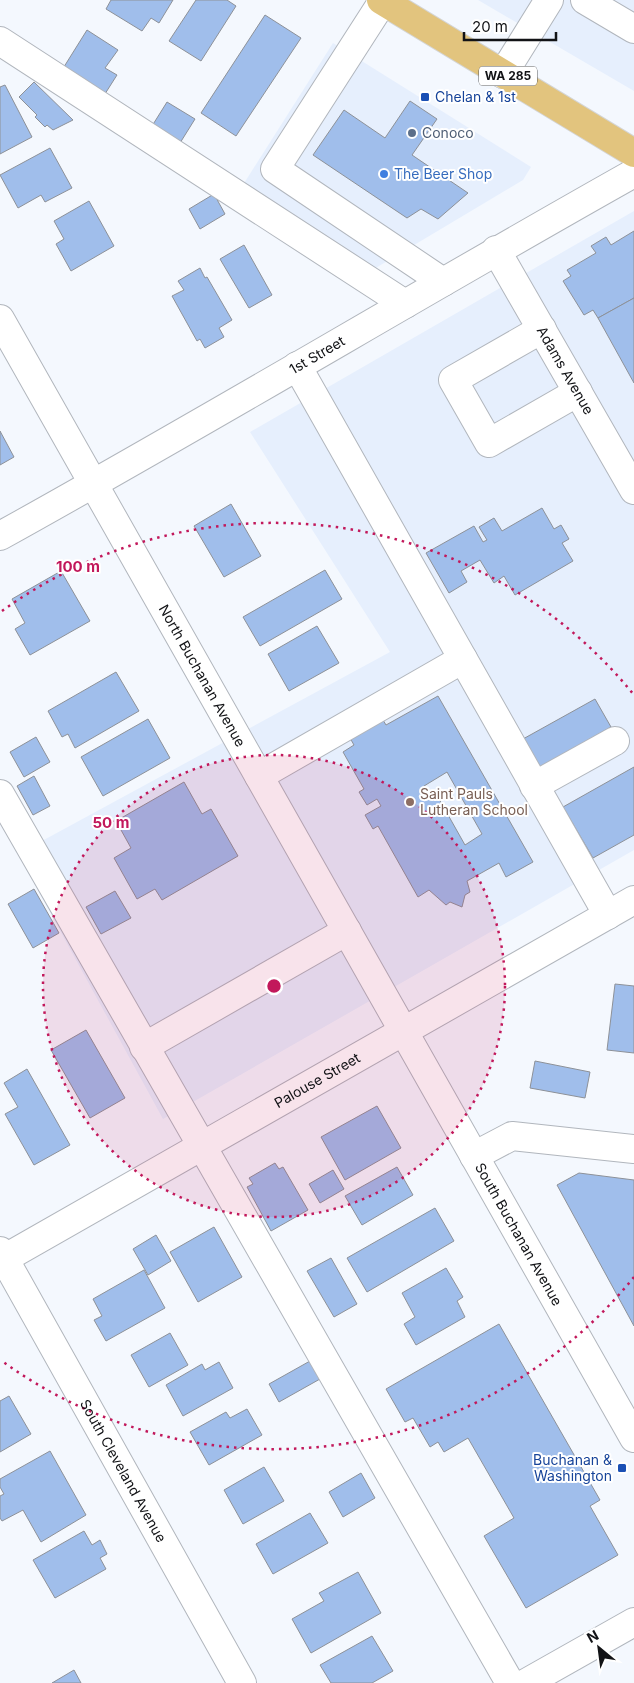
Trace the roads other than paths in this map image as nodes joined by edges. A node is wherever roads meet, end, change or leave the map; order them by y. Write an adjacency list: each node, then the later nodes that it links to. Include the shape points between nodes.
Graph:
1 (382, 0): 6 (main road, WA 285); 10 (street, via 275,169)
2 (549, 0): 6 (street)
3 (585, 0): 4 (street)
4 (634, 29)
5 (0, 41): 11 (street)
6 (503, 74): 7 (main road, WA 285)
7 (634, 153)
8 (634, 172): 9 (street, 1st Street)
9 (496, 250): 10 (street, 1st Street); 13 (street, Adams Avenue)
10 (443, 282): 11 (street, 1st Street)
11 (405, 304): 14 (street, 1st Street)
12 (0, 319): 17 (street, North Buchanan Avenue)
13 (542, 329): 15 (street, Adams Avenue); 15 (street, via 453,380 489,443)
14 (297, 366): 17 (street, 1st Street); 19 (street)
15 (578, 392): 16 (street, Adams Avenue)
16 (631, 478)
17 (94, 484): 18 (street, 1st Street); 21 (street, North Buchanan Avenue)
18 (0, 536)
19 (463, 659): 21 (street); 22 (street)
20 (614, 740): 22 (street)
21 (259, 776): 26 (street, North Buchanan Avenue)
22 (534, 786): 25 (street)
23 (0, 794): 28 (street)
24 (634, 900): 25 (street, Palouse Street)
25 (608, 915): 27 (street, Palouse Street)
26 (347, 931): 27 (street, North Buchanan Avenue); 28 (street)
27 (404, 1032): 29 (street, Palouse Street); 31 (street, South Buchanan Avenue)
28 (144, 1047): 29 (street)
29 (201, 1147): 32 (street, Palouse Street); 36 (street)
30 (634, 1149): 31 (street, via 512,1136)
31 (474, 1156): 33 (street, South Buchanan Avenue)
32 (1, 1257): 35 (street, South Cleveland Avenue)
33 (634, 1438)
34 (634, 1622): 37 (street)
35 (242, 1683)
36 (510, 1683)
37 (526, 1683)

